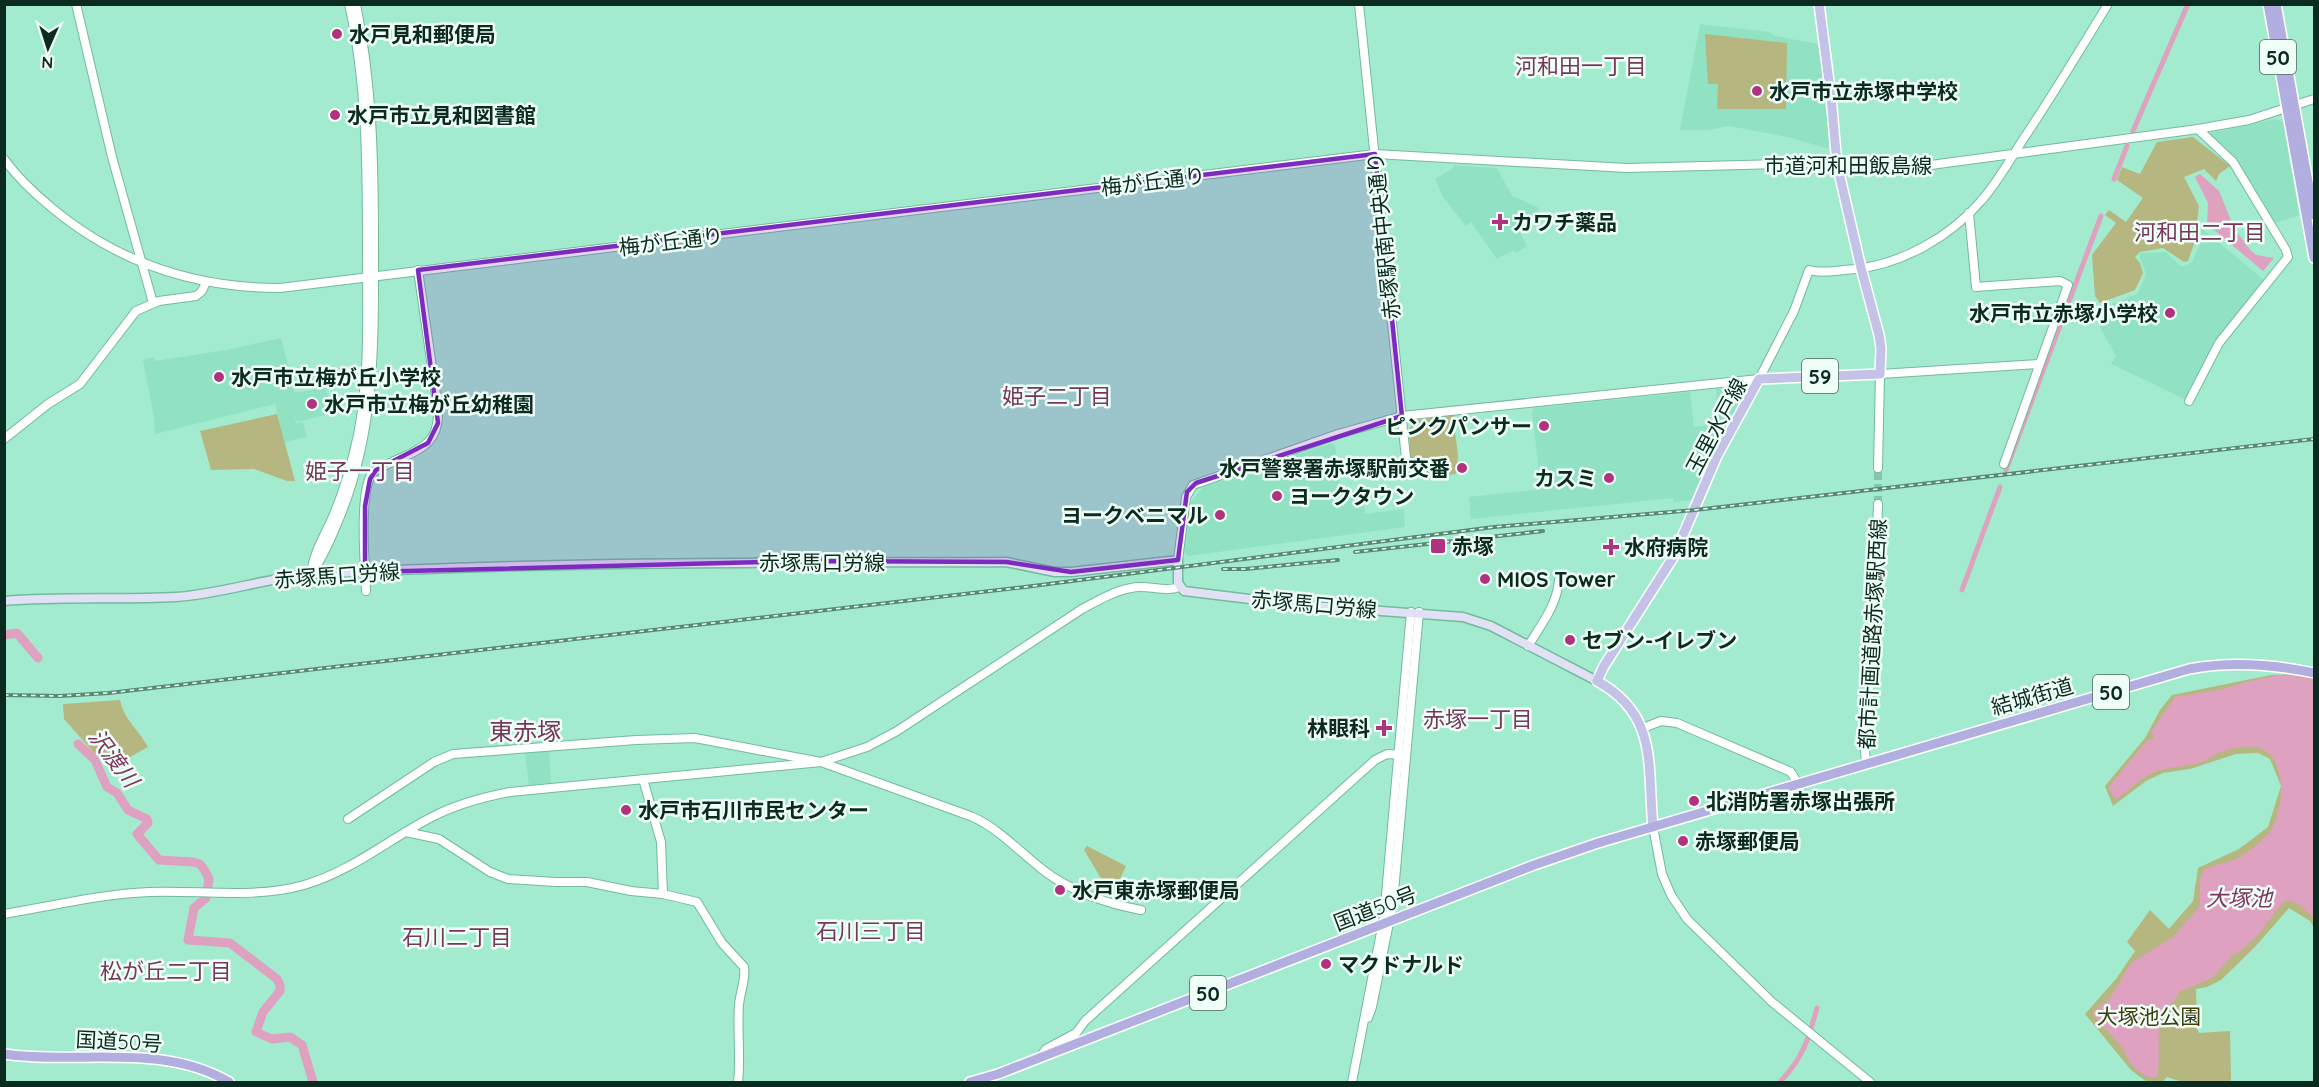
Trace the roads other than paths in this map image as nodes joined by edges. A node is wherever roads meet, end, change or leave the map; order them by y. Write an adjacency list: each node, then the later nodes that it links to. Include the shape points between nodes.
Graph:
1 (76, 4): 19 (street)
2 (349, 4): 22 (street, via 364,104)
3 (356, 4): 22 (street, via 372,128)
4 (1359, 4): 12 (street, 赤塚駅南中央通り)
5 (1819, 4): 15 (main road)
6 (2108, 4): 13 (street)
7 (2268, 4): 10 (highway, 50)
8 (2276, 4): 10 (highway, 50)
9 (2314, 99): 10 (street, 市道河和田飯島線)
10 (2291, 108): 11 (street, 市道河和田飯島線); 17 (highway, 50); 18 (highway, 50)
11 (2198, 129): 13 (street, 市道河和田飯島線); 28 (street, via 2233,162 2288,257 2219,344)
12 (1375, 154): 15 (street, 市道河和田飯島線, via 1627,168); 21 (street, 梅が丘通り); 29 (street, 赤塚駅南中央通り)
13 (2012, 156): 15 (street, 市道河和田飯島線, via 1931,165); 16 (street)
14 (4, 159): 19 (street, 梅が丘通り, via 59,213 98,241)
15 (1837, 164): 20 (main road)
16 (1969, 213): 20 (street, via 1937,239 1884,263); 25 (street, via 1976,287 2060,281 2068,285)
17 (2314, 215)
18 (2314, 258)
19 (142, 264): 23 (street, 梅が丘通り); 24 (street)
20 (1860, 268): 26 (main road, via 1880,339); 27 (street, via 1809,270 1794,311)
21 (418, 270): 22 (street, 梅が丘通り); 36 (street, via 438,423 428,443 373,473 366,494)
22 (371, 276): 23 (street, 梅が丘通り, via 279,288); 37 (street, via 373,368 364,437 343,511)
23 (206, 282): 24 (street, via 196,296)
24 (153, 303): 30 (street, via 142,307 126,322 80,384)
25 (2039, 364): 26 (street); 31 (street)
26 (1880, 374): 27 (main road, 玉里水戸線 / 59); 33 (street)
27 (1759, 379): 29 (street); 45 (main road, 玉里水戸線, via 1718,456 1674,556)
28 (2189, 401)
29 (1402, 416): 32 (street, 赤塚駅南中央通り); 35 (street, via 1196,483 1187,492)
30 (4, 439)
31 (2004, 464)
32 (1407, 468)
33 (1878, 468)
34 (1878, 504): 49 (street, 都市計画道路赤塚駅西線)
35 (1178, 560): 36 (main road, 赤塚馬口労線, via 1071,572 1006,562 809,561); 39 (main road)
36 (365, 572): 37 (main road, 赤塚馬口労線); 40 (street)
37 (311, 574): 41 (main road, 赤塚馬口労線, via 182,596)
38 (1559, 580): 43 (street, via 1553,606)
39 (1179, 587): 42 (main road, 赤塚馬口労線, via 1184,591 1299,605); 48 (street, via 1131,588 1094,603 897,731 867,747)
40 (366, 591)
41 (4, 601)
42 (1415, 612): 43 (main road, 赤塚馬口労線, via 1470,619); 47 (street)
43 (1528, 646): 45 (main road, 赤塚馬口労線)
44 (2314, 673): 49 (highway, 結城街道 / 50, via 2257,664 2201,667)
45 (1597, 681): 46 (main road, via 1628,704)
46 (1642, 728): 51 (street, via 1661,722 1684,726 1791,772); 53 (main road, via 1649,751)
47 (1402, 755): 58 (street, via 1393,903); 59 (street, via 1388,754 1375,760)
48 (821, 762): 50 (street); 52 (street, via 695,738 464,752 434,762); 56 (street, via 984,822 1045,872 1087,894)
49 (1866, 764): 51 (highway, 結城街道 / 50)
50 (643, 779): 54 (street, via 490,796 444,812); 55 (street, via 661,842)
51 (1798, 784): 53 (highway, 国道50号 / 50)
52 (348, 819)
53 (1653, 827): 58 (highway, 国道50号 / 50, via 1534,865); 68 (street, via 1662,874 1682,913 1750,982)
54 (406, 832): 55 (street, via 439,839 508,879 587,882); 57 (street, via 356,863 311,883 261,892 139,893)
55 (663, 894): 65 (street, via 698,902 722,943 743,964)
56 (1141, 910)
57 (6, 915)
58 (1386, 923): 60 (highway, 国道50号 / 50); 67 (street, via 1372,1007 1364,1024)
59 (1077, 1030): 60 (street); 61 (street); 63 (street)
60 (1089, 1039): 61 (highway, 国道50号 / 50)
61 (1074, 1044): 63 (highway, 国道50号 / 50)
62 (4, 1054): 64 (highway, 国道50号, via 158,1059 195,1068)
63 (1040, 1057): 66 (highway, 国道50号 / 50)
64 (229, 1083)
65 (738, 1083)
66 (970, 1083)
67 (1352, 1083)
68 (1870, 1083)

